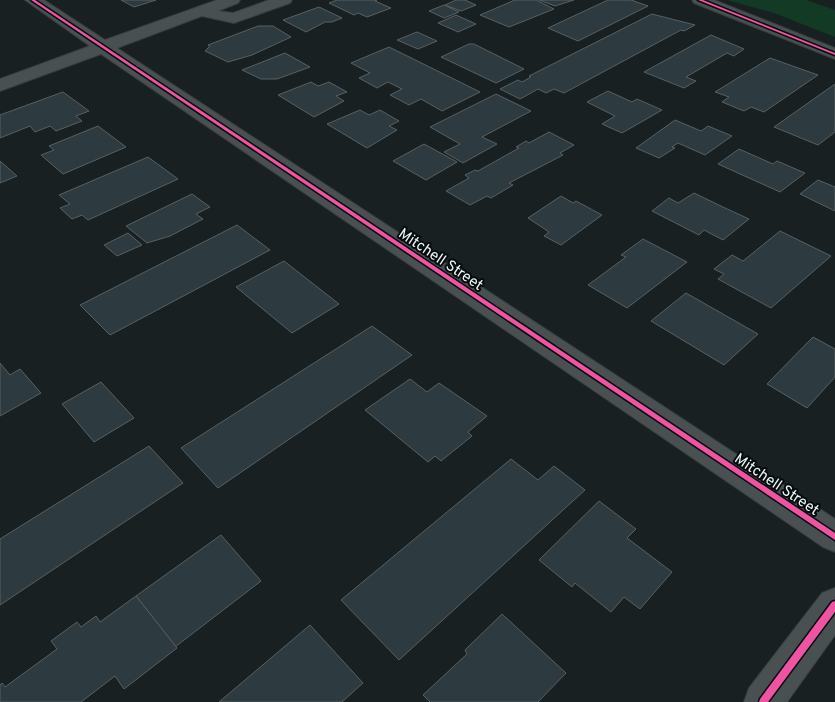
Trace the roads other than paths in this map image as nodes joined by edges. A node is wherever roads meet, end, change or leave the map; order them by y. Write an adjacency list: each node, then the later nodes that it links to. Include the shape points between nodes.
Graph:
1 (33, 0): 6 (street, Mitchell Street)
2 (232, 0): 5 (street)
3 (284, 0): 5 (street, via 234,18)
4 (700, 0): 7 (street)
5 (200, 11): 6 (street)
6 (101, 46): 8 (street); 9 (street, Mitchell Street)
7 (835, 54)
8 (0, 85)
9 (835, 538)
10 (835, 605): 11 (street)
11 (763, 702)

